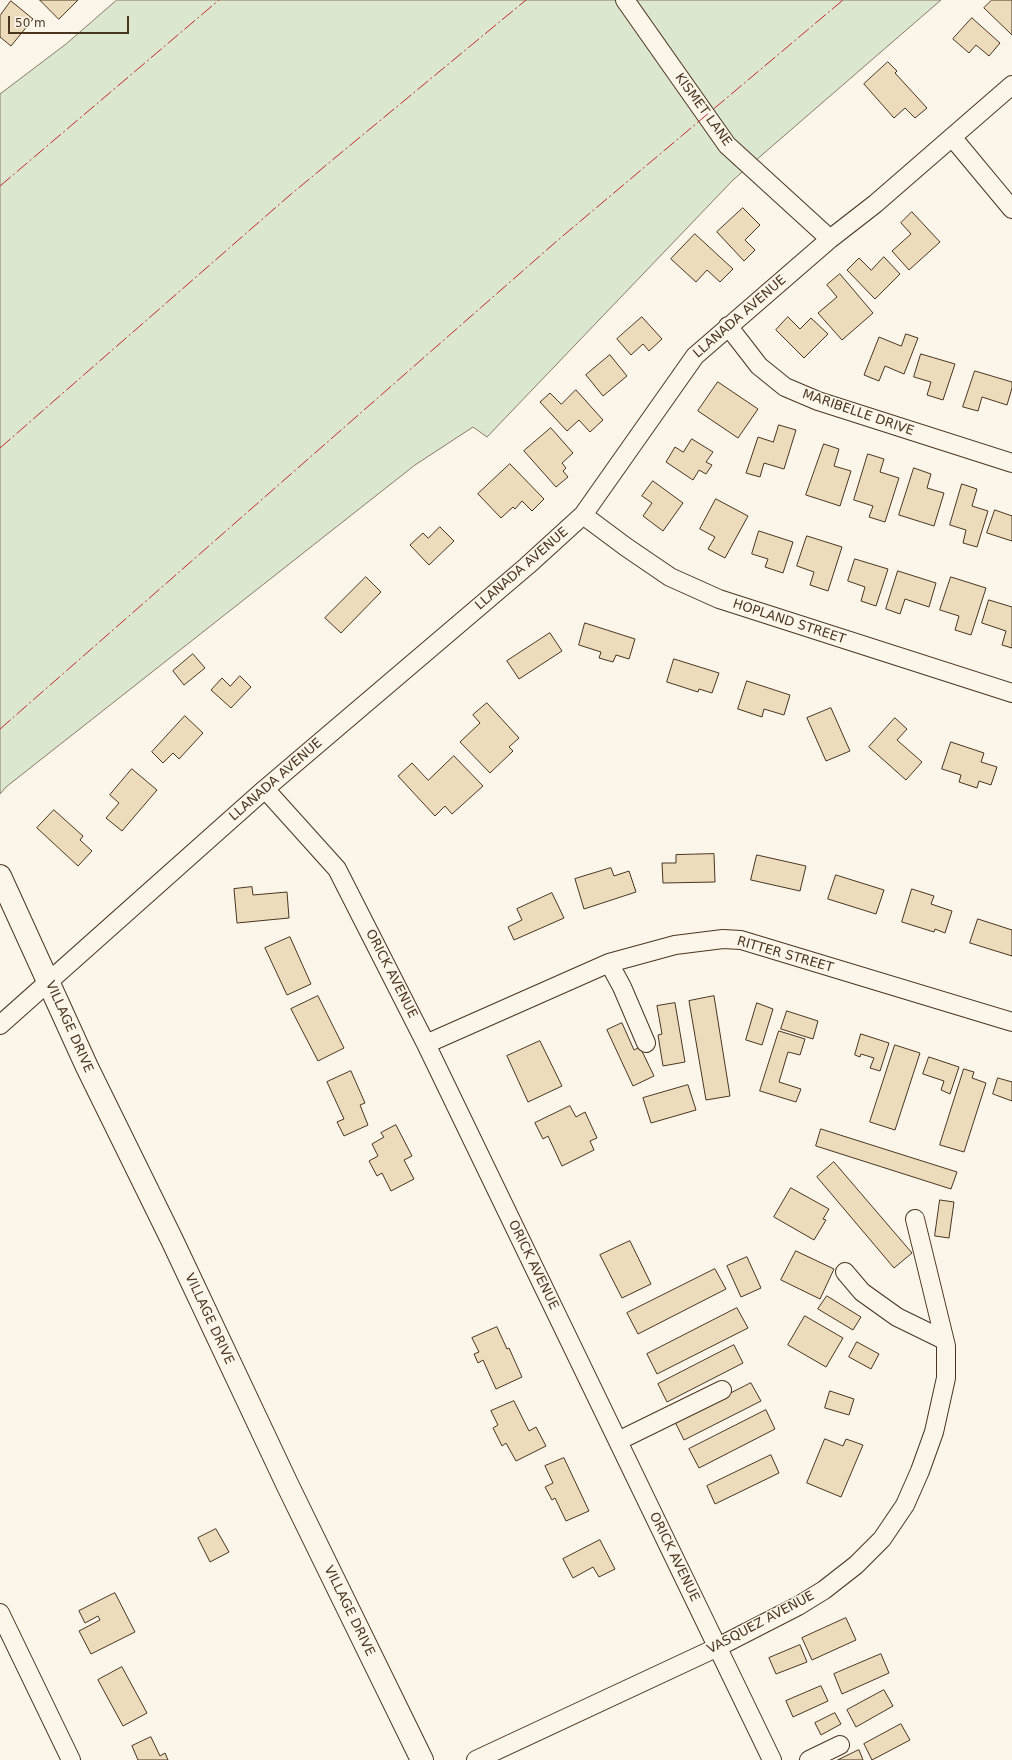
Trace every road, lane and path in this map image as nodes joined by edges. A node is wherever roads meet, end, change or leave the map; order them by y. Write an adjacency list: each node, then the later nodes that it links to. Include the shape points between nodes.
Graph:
1 (625, 0): 5 (street, KISMET LANE, via 727,145)
2 (1012, 85): 3 (street, LLANADA AVENUE)
3 (952, 137): 4 (street); 5 (street, LLANADA AVENUE, via 875,204)
4 (1012, 209)
5 (830, 239): 6 (street, LLANADA AVENUE)
6 (728, 326): 7 (street, MARIBELLE DRIVE, via 759,366 786,387 818,401); 8 (street, LLANADA AVENUE, via 694,356)
7 (1012, 463)
8 (583, 515): 9 (street, HOPLAND STREET, via 670,577 719,599); 10 (street, LLANADA AVENUE, via 527,566)
9 (1012, 693)
10 (265, 789): 13 (street, LLANADA AVENUE); 17 (street, ORICK AVENUE, via 337,869)
11 (0, 876): 13 (main road, VILLAGE DRIVE)
12 (609, 963): 14 (street, RITTER STREET, via 675,945 723,939 741,940); 16 (street); 17 (street, RITTER STREET)
13 (49, 982): 15 (street, LLANADA AVENUE); 27 (main road, VILLAGE DRIVE, via 87,1067)
14 (1012, 1022)
15 (0, 1025)
16 (646, 1043)
17 (426, 1044): 22 (street, ORICK AVENUE)
18 (915, 1219): 20 (street, VASQUEZ AVENUE)
19 (845, 1272): 20 (street, via 862,1292 897,1317)
20 (944, 1340): 24 (street, VASQUEZ AVENUE, via 946,1378 934,1432 905,1505 882,1539 856,1565 824,1590 798,1606)
21 (722, 1390): 22 (street)
22 (618, 1441): 24 (street, ORICK AVENUE)
23 (0, 1613): 26 (street)
24 (718, 1646): 28 (street, VASQUEZ AVENUE); 29 (street, ORICK AVENUE)
25 (840, 1746): 30 (street)
26 (71, 1760)
27 (422, 1760)
28 (476, 1760)
29 (772, 1760)
30 (809, 1760)

